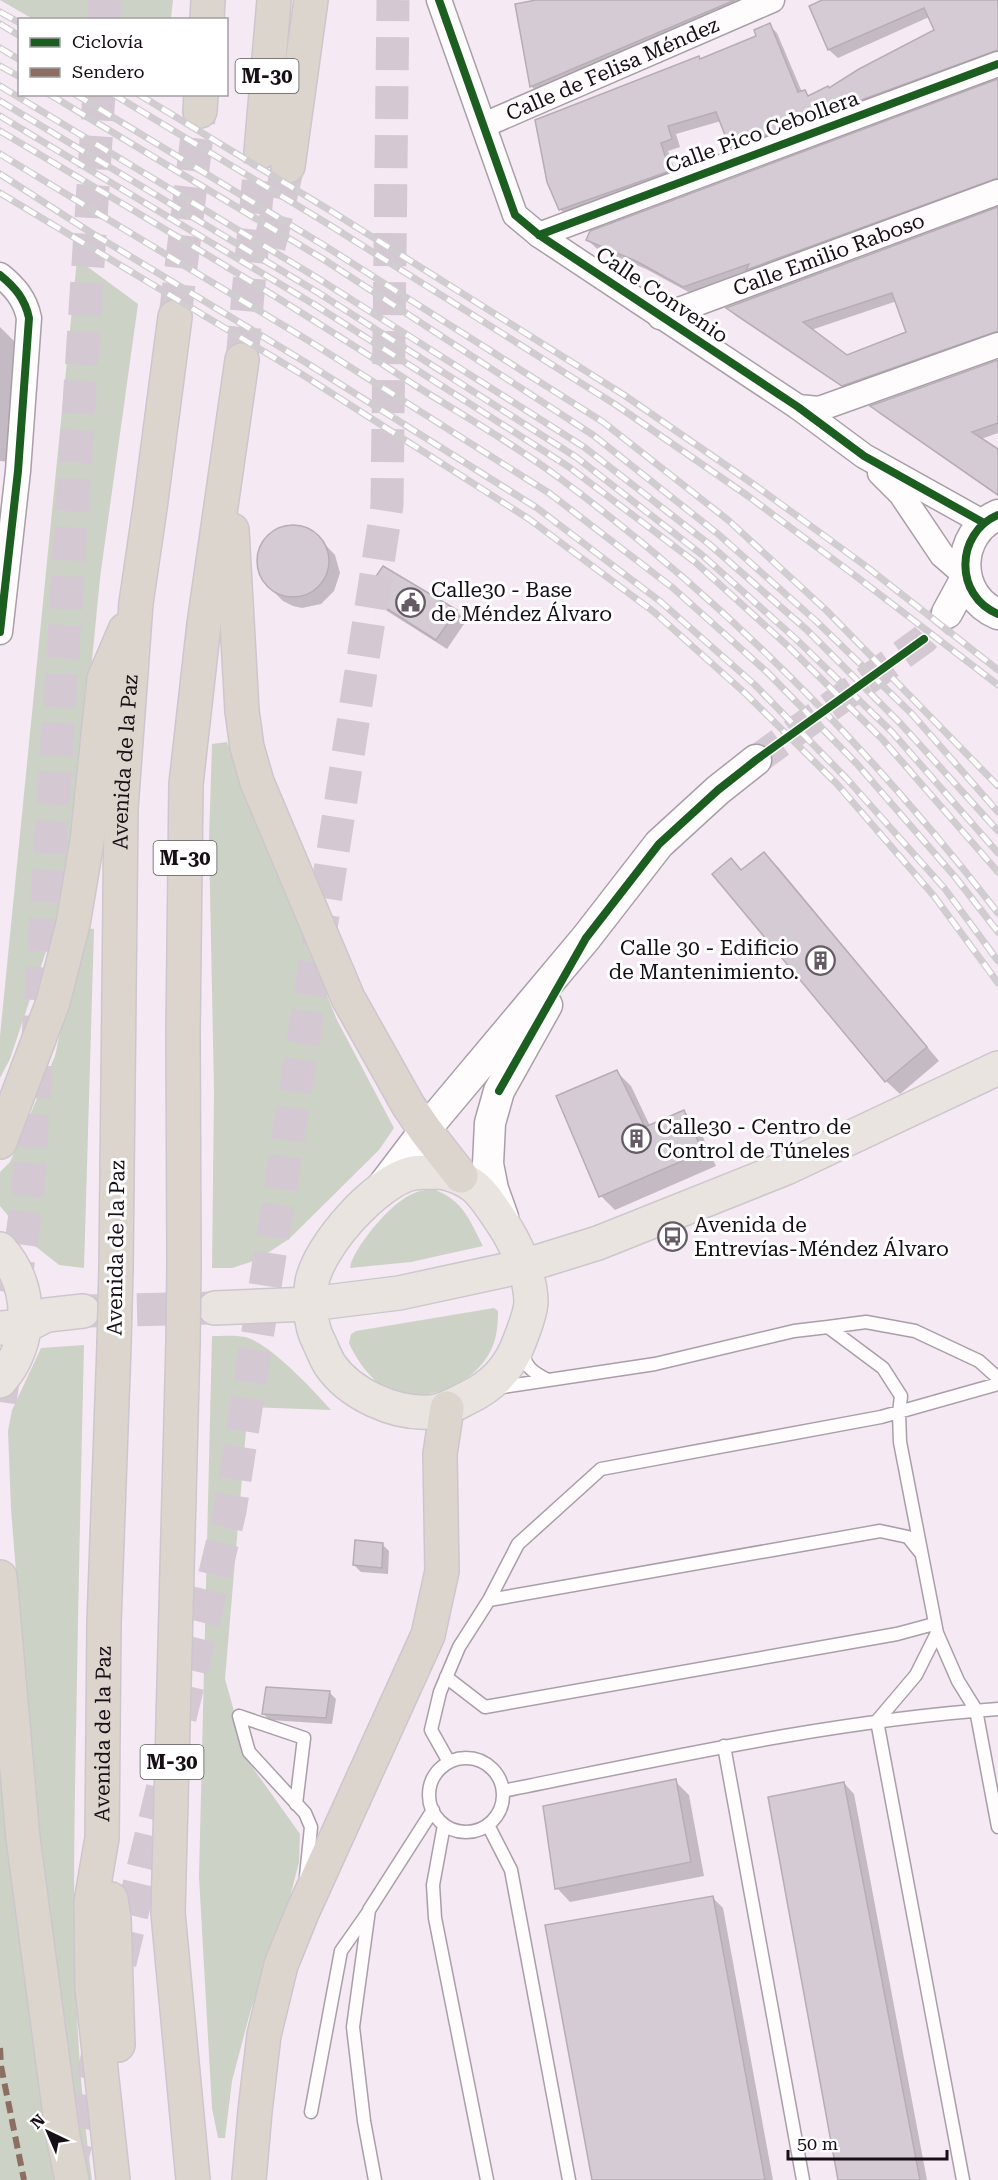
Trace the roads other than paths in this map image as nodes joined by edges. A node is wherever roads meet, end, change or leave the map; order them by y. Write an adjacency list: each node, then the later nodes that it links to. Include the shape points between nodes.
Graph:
1 (208, 0): 6 (highway)
2 (274, 0): 3 (highway, M-30, via 274,159)
3 (311, 0)
4 (439, 0): 8 (street, Calle Convenio)
5 (772, 0): 8 (street, Calle de Felisa Méndez)
6 (207, 18)
7 (998, 64): 10 (street, Calle Pico Cebollera)
8 (484, 125): 10 (street, Calle Convenio, via 515,215)
9 (998, 192): 12 (street, Calle Emilio Raboso)
10 (539, 235): 12 (street, Calle Convenio)
11 (0, 275): 23 (street, via 20,295 29,318 18,471)
12 (660, 316): 16 (street, Calle Convenio)
13 (175, 317): 21 (highway, Avenida de la Paz)
14 (998, 345): 16 (street, via 819,410)
15 (242, 360): 17 (highway, M-30)
16 (798, 407): 18 (street, Calle Convenio)
17 (227, 454): 27 (highway, via 242,711 257,782 348,998); 70 (highway, M-30, bridge, via 186,784 183,1343 168,1913)
18 (864, 456): 19 (street, Calle Convenio); 20 (street, Calle Convenio, via 901,494 942,555)
19 (991, 519): 20 (street, via 974,534 967,547)
20 (966, 576): 22 (street, via 980,602); 22 (street, via 954,619)
21 (136, 603): 28 (highway, via 104,679 74,924 53,1002); 63 (highway, Avenida de la Paz, bridge, via 121,809 116,1268 104,1623)
22 (998, 615)
23 (0, 632)
24 (756, 760): 25 (street, via 659,844)
25 (586, 938): 27 (street); 31 (street, via 499,1091 490,1123 488,1164)
26 (998, 1068): 33 (main road, via 786,1168 598,1243)
27 (425, 1130): 29 (highway); 30 (street)
28 (0, 1142)
29 (461, 1176): 30 (main road, via 412,1173); 31 (main road, via 483,1194)
30 (381, 1188): 34 (main road, via 325,1249 312,1281)
31 (507, 1229): 33 (main road)
32 (0, 1249): 37 (main road, via 19,1278)
33 (524, 1266): 34 (main road, via 399,1293); 39 (main road, via 531,1302)
34 (310, 1304): 35 (main road); 45 (main road, via 316,1336 331,1365 354,1389 382,1405 430,1412)
35 (215, 1308)
36 (83, 1311): 37 (main road)
37 (20, 1313): 42 (main road, via 19,1349)
38 (828, 1327): 40 (lane, via 866,1322 915,1331 979,1361); 41 (lane, via 794,1331 655,1364); 46 (lane, via 883,1368 901,1396)
39 (521, 1338): 41 (lane, via 530,1371); 44 (main road, via 514,1357)
40 (998, 1378)
41 (548, 1380): 44 (lane)
42 (0, 1381)
43 (998, 1384): 46 (lane)
44 (486, 1389): 45 (main road)
45 (447, 1408): 65 (highway, via 440,1454 442,1571 428,1635)
46 (899, 1413): 47 (lane, via 900,1442); 49 (lane, via 601,1469 518,1544)
47 (921, 1553): 49 (lane, via 908,1537 880,1531); 50 (lane)
48 (0, 1577): 67 (highway, via 23,1838)
49 (489, 1600): 51 (lane, via 459,1647)
50 (936, 1629): 51 (lane, via 485,1707); 53 (lane, via 958,1681); 54 (lane, via 916,1675)
51 (446, 1677): 56 (lane, via 431,1730)
52 (998, 1709): 53 (lane)
53 (976, 1710): 54 (lane); 62 (lane)
54 (877, 1721): 55 (lane); 76 (lane)
55 (724, 1746): 57 (lane); 75 (lane)
56 (449, 1762): 57 (lane, via 475,1759 486,1764 496,1773); 59 (lane, via 432,1781 429,1794)
57 (503, 1791): 61 (lane, via 497,1816)
58 (296, 1804): 58 (lane, via 249,1752 239,1716 304,1738); 65 (lane, via 311,1827)
59 (433, 1810): 60 (lane); 64 (lane)
60 (444, 1825): 61 (lane, via 469,1832); 73 (lane, via 433,1885 435,1918)
61 (488, 1825): 74 (lane, via 511,1870)
62 (998, 1827)
63 (102, 1838): 68 (highway, Avenida de la Paz, via 91,1902 92,1988); 69 (highway, via 114,1919 119,2061)
64 (369, 1910): 66 (lane, via 341,1951); 72 (lane, via 353,2027)
65 (302, 1913): 71 (highway, via 281,1965 264,2035)
66 (311, 2112)
67 (72, 2180)
68 (113, 2180)
69 (135, 2180)
70 (193, 2180)
71 (249, 2180)
72 (375, 2180)
73 (488, 2180)
74 (569, 2180)
75 (803, 2180)
76 (963, 2180)

